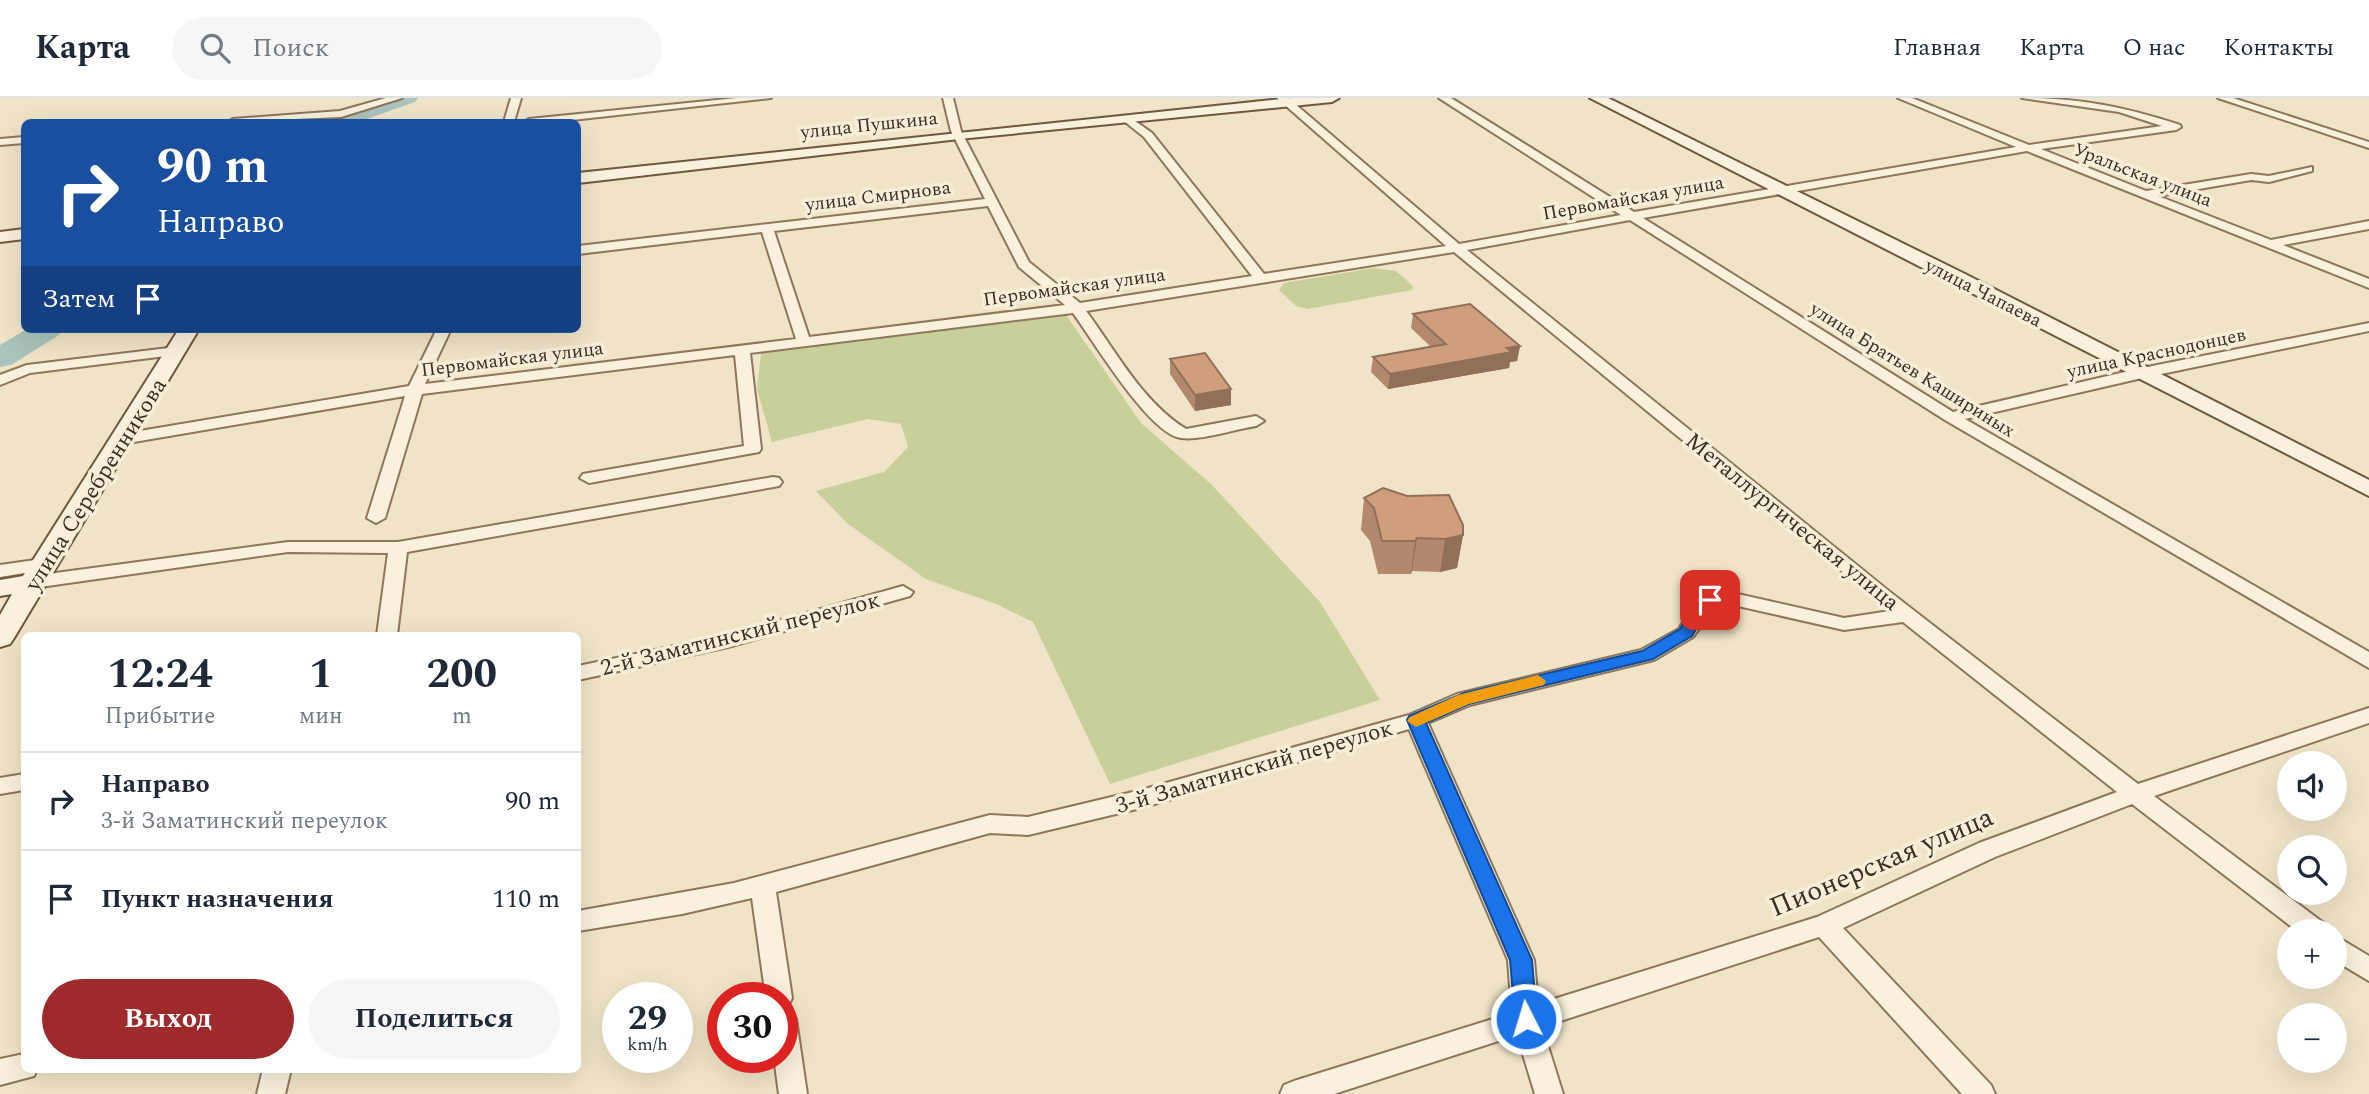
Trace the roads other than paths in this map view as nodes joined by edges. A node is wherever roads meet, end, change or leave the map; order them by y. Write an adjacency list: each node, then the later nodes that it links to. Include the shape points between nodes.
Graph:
1 (397, 98): 12 (street, via 341,114)
2 (516, 98): 13 (street)
3 (766, 98): 14 (street)
4 (948, 98): 16 (street)
5 (1332, 98): 11 (street, улица Пушкина)
6 (1444, 98): 26 (street, улица Братьев Кашириных)
7 (1597, 98): 23 (street, улица Чапаева)
8 (1903, 98): 20 (street, Уральская улица)
9 (2027, 98): 20 (street, Первомайская улица, via 2120,110 2176,127)
10 (2223, 98): 19 (street)
11 (1285, 101): 15 (street, улица Пушкина); 32 (street, Металлургическая улица)
12 (274, 119)
13 (510, 119)
14 (559, 119)
15 (1128, 119): 16 (street, улица Пушкина); 34 (street, via 1148,135)
16 (959, 135): 22 (street, улица Пушкина); 25 (street)
17 (21, 140): 18 (street)
18 (0, 142)
19 (2369, 145)
20 (2028, 148): 23 (street, Первомайская улица); 24 (street, Уральская улица)
21 (2308, 169): 24 (street, via 2269,179 2251,177)
22 (581, 178)
23 (1782, 189): 26 (street, Первомайская улица); 43 (street, улица Чапаева)
24 (2146, 194): 31 (street, Уральская улица)
25 (993, 202): 28 (street, улица Смирнова); 36 (street, via 1024,264)
26 (1630, 217): 32 (street, Первомайская улица); 46 (street, улица Братьев Кашириных)
27 (2369, 225): 31 (street)
28 (767, 228): 33 (street, улица Смирнова); 40 (street)
29 (21, 234): 30 (street)
30 (0, 237)
31 (2271, 244): 35 (street, Уральская улица)
32 (1457, 248): 34 (street, Первомайская улица); 58 (street, Металлургическая улица)
33 (581, 250)
34 (1261, 279): 36 (street, Первомайская улица)
35 (2369, 284)
36 (1077, 308): 40 (street, Первомайская улица); 47 (street, via 1145,403 1173,428 1183,434)
37 (2369, 327): 43 (street, улица Краснодонцев)
38 (187, 333): 42 (street, улица Серебренникова)
39 (441, 333): 45 (street)
40 (803, 339): 41 (street, Первомайская улица)
41 (742, 349): 45 (street, Первомайская улица); 49 (street, via 753,449)
42 (177, 351): 44 (street, via 27,369); 48 (street, улица Серебренникова)
43 (2142, 373): 46 (street, улица Краснодонцев); 51 (street, улица Чапаева)
44 (0, 380)
45 (415, 390): 48 (street, Первомайская улица); 52 (street)
46 (1951, 417): 61 (street, улица Братьев Кашириных)
47 (1256, 421)
48 (122, 439): 55 (street, улица Серебренникова)
49 (589, 478)
50 (774, 482): 53 (street)
51 (2369, 489)
52 (376, 518)
53 (398, 548): 55 (street, via 288,547); 59 (street)
54 (0, 571): 55 (street)
55 (37, 574): 56 (street); 60 (street, улица Серебренникова)
56 (0, 588)
57 (903, 592): 62 (street, 2-й Заматинский переулок, via 728,641)
58 (1909, 615): 64 (street, 3-й Заматинский переулок, via 1844,624 1729,598 1710,600 1686,632 1647,655 1464,699); 67 (street, Металлургическая улица)
59 (387, 632)
60 (0, 638)
61 (2369, 661)
62 (581, 672)
63 (2369, 715): 67 (street, Пионерская улица)
64 (1416, 720): 68 (street, 3-й Заматинский переулок, via 1141,799 1028,826 990,824); 75 (street, via 1521,960)
65 (21, 782): 66 (street)
66 (0, 786)
67 (2132, 794): 69 (street, Металлургическая улица); 71 (street, Пионерская улица, via 1987,850)
68 (763, 887): 70 (street, 3-й Заматинский переулок, via 631,915); 74 (street)
69 (2300, 919)
70 (581, 921)
71 (1824, 925): 75 (street, Пионерская улица); 84 (street)
72 (2347, 954): 73 (street)
73 (2367, 967)
74 (777, 982)
75 (1526, 1019): 82 (street, Пионерская улица); 83 (street)
76 (21, 1068): 77 (street)
77 (0, 1072)
78 (276, 1073): 80 (street)
79 (790, 1073): 81 (street)
80 (271, 1094)
81 (793, 1094)
82 (1294, 1094)
83 (1549, 1094)
84 (1981, 1094)

